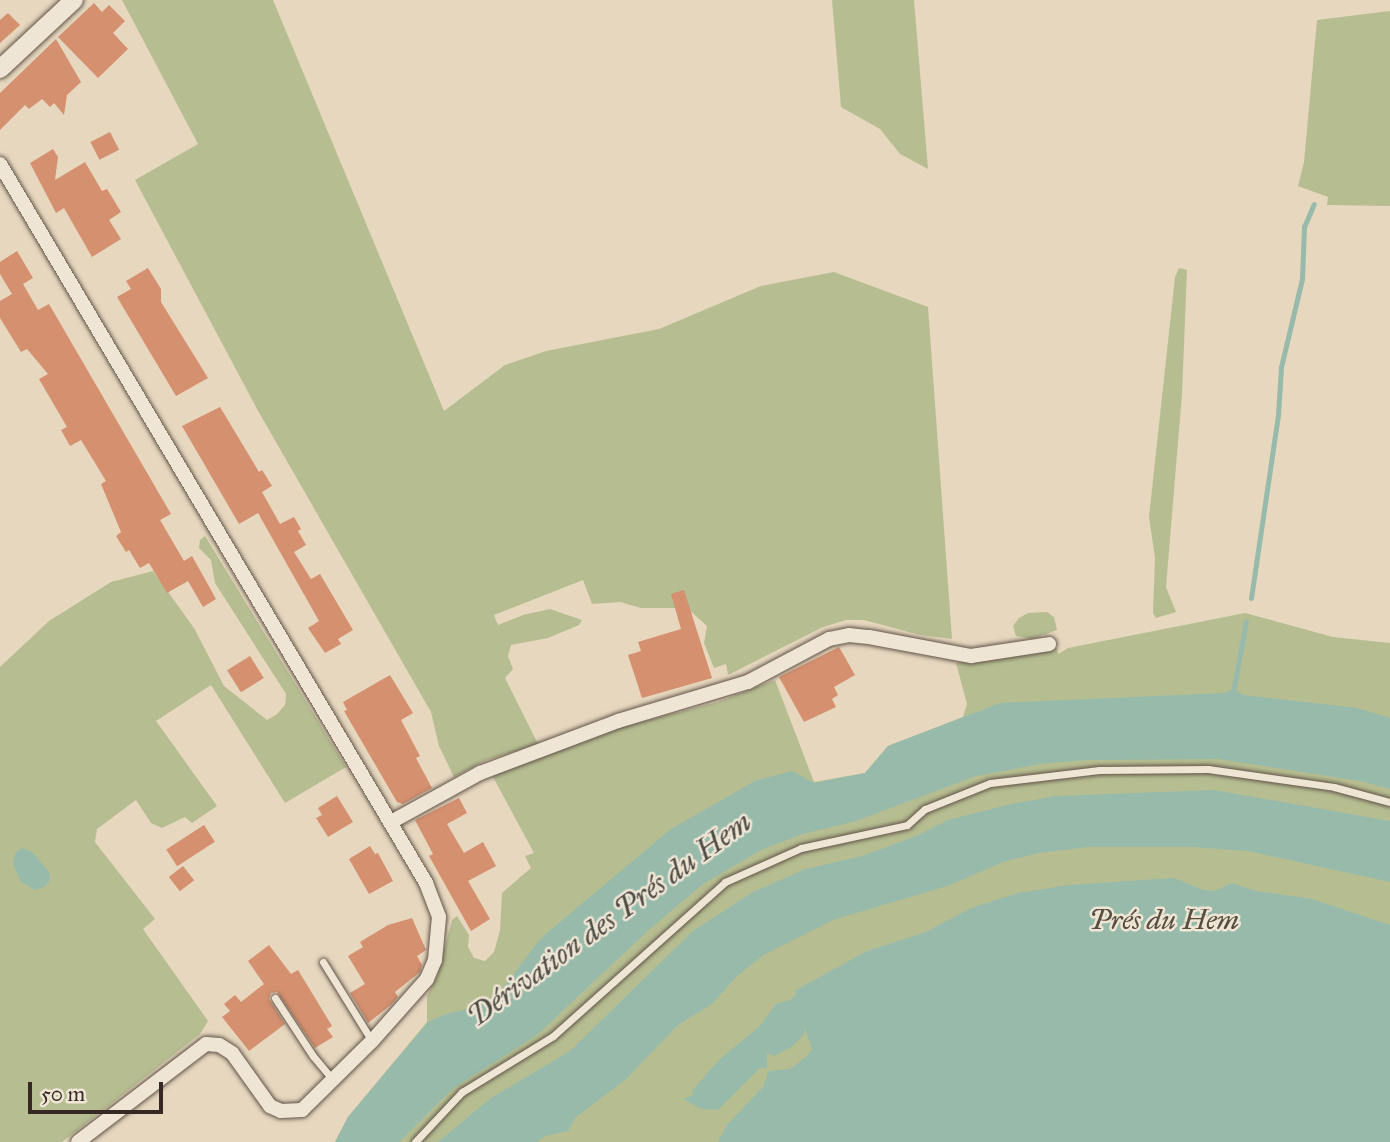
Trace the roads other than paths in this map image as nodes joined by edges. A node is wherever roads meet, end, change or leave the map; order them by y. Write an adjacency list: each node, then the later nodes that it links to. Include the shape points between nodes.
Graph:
1 (74, 0): 2 (street)
2 (0, 69)
3 (0, 164): 6 (street)
4 (1049, 644): 6 (street, via 971,656 869,637 829,639 748,682 618,721 480,773)
5 (1390, 802): 12 (lane, via 1334,787 1208,769 1099,770 990,783 925,809 907,825 801,848 725,882 553,1036 462,1092)
6 (391, 822): 9 (street, via 431,892 439,917 435,960 427,979)
7 (323, 962): 9 (lane)
8 (275, 998): 10 (lane)
9 (372, 1041): 10 (street)
10 (333, 1080): 11 (street, via 302,1110 281,1111 266,1102 228,1049 206,1044)
11 (78, 1142)
12 (415, 1142)

